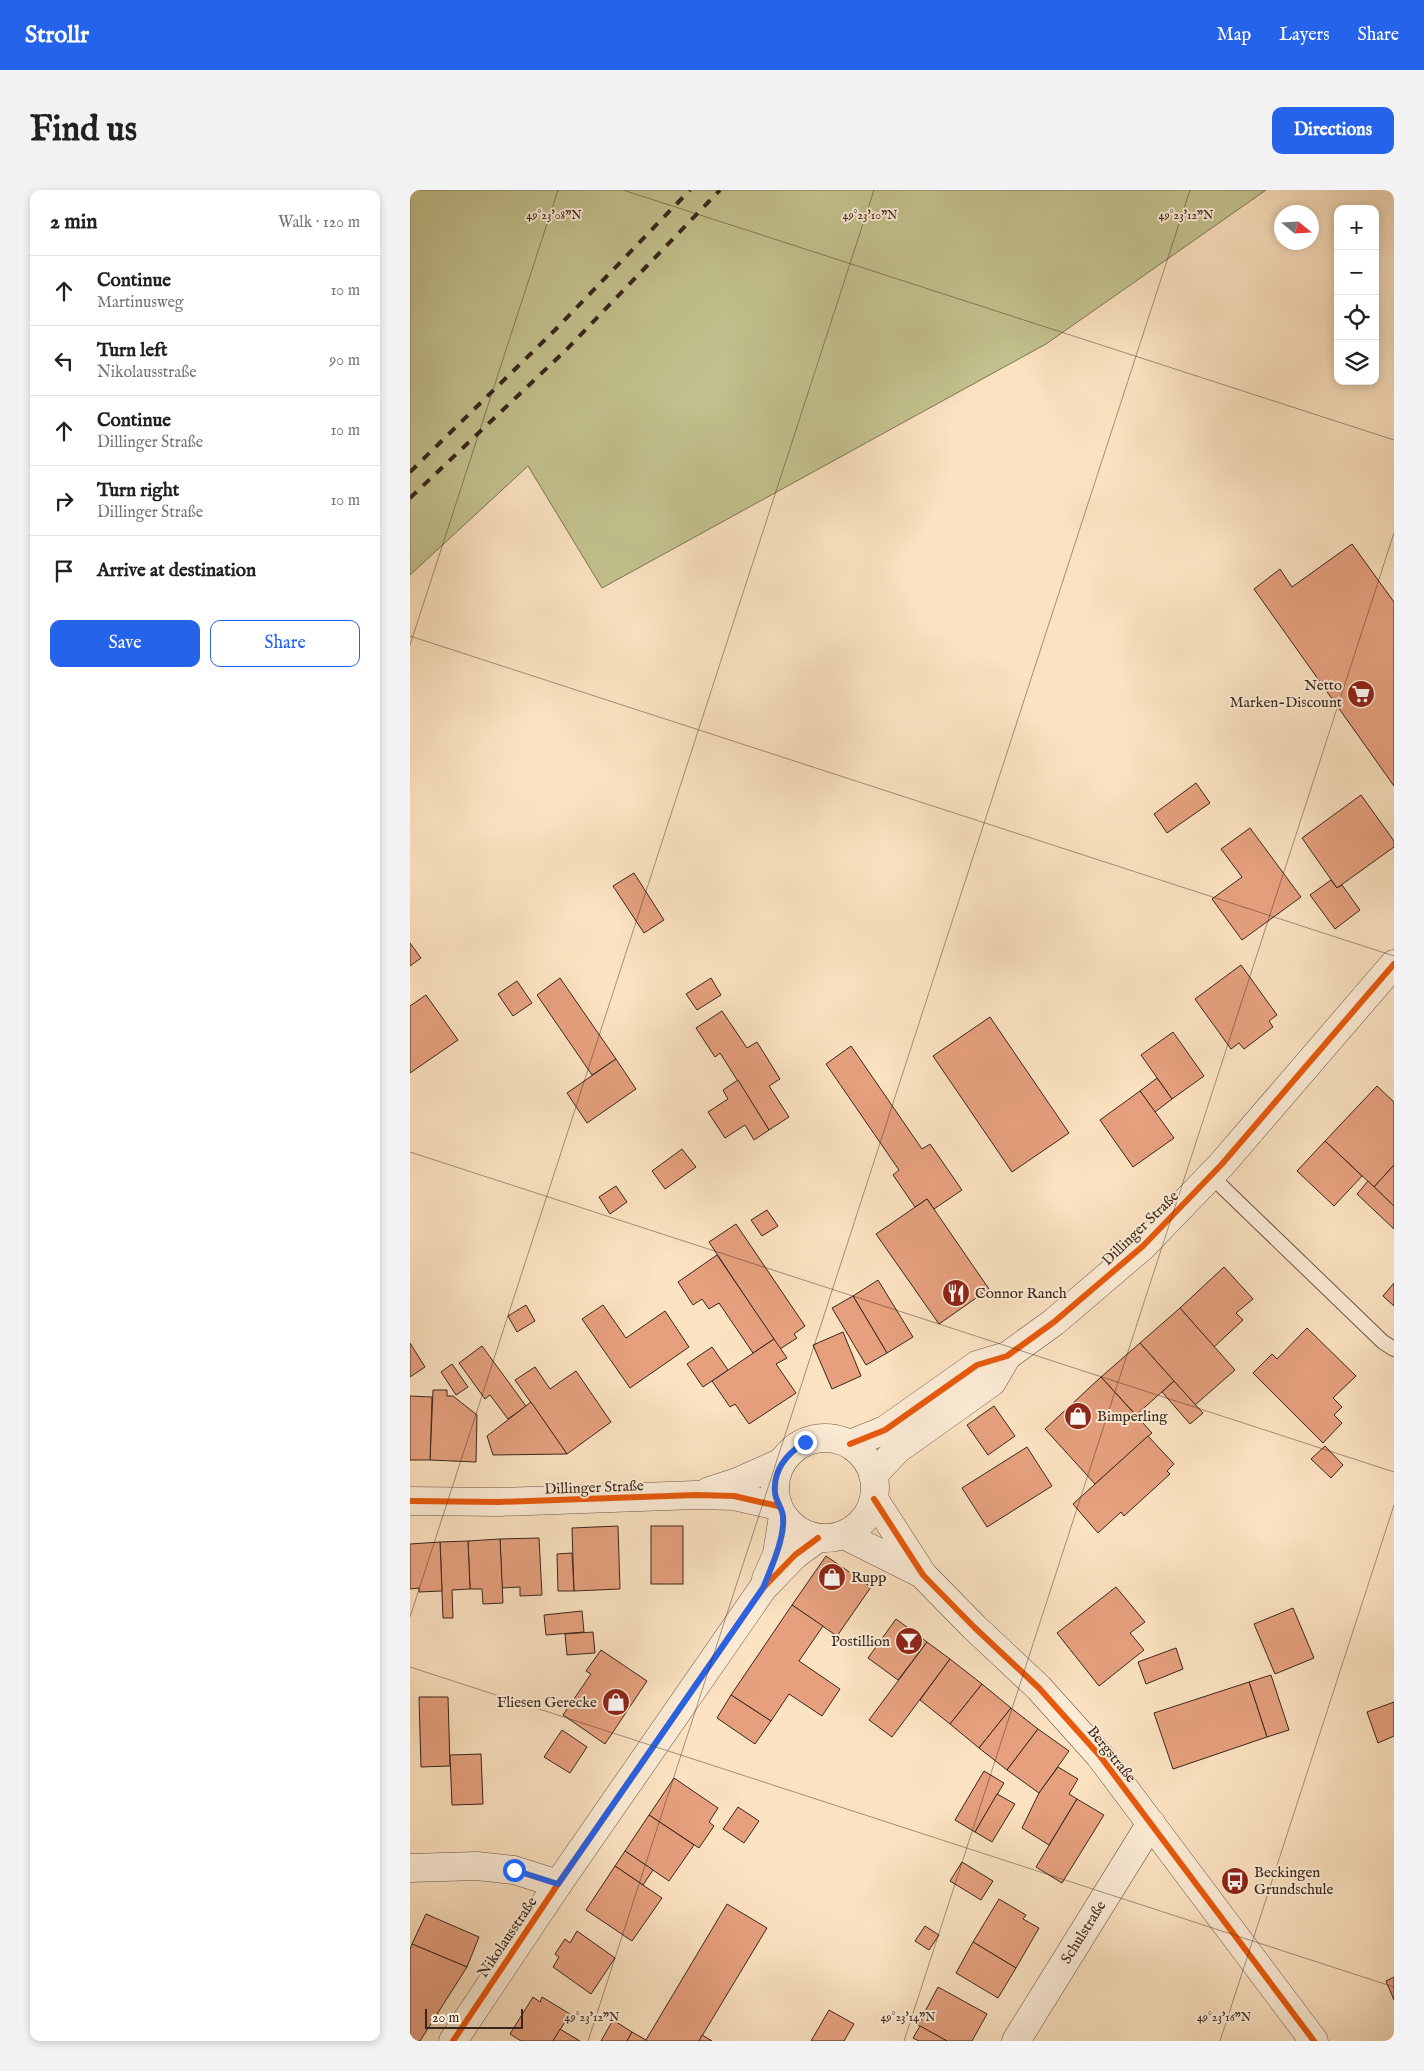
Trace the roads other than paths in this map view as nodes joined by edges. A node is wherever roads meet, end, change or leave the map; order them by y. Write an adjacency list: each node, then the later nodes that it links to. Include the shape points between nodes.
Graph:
1 (1394, 964): 2 (street, Dillinger Straße)
2 (1211, 1176): 3 (lane); 4 (street, Dillinger Straße, via 1143,1246 1054,1322)
3 (1394, 1349)
4 (1007, 1356): 5 (street, Dillinger Straße, via 977,1365 885,1430); 7 (street, Dillinger Straße, via 992,1382 898,1449)
5 (850, 1444): 6 (street, Dillinger Straße, via 835,1438 820,1438 792,1450); 7 (street, via 862,1453 871,1467)
6 (782, 1462): 8 (street, Dillinger Straße, via 737,1482); 10 (street, Dillinger Straße, via 774,1491)
7 (874, 1487): 11 (street, Dillinger Straße, via 869,1514); 13 (street, Bergstraße)
8 (696, 1495): 9 (street, Dillinger Straße, via 499,1502); 10 (street, Dillinger Straße, via 734,1496)
9 (410, 1501)
10 (781, 1511): 12 (street, Dillinger Straße, via 798,1531); 14 (street, Nikolausstraße, via 777,1554)
11 (844, 1535): 12 (street, Dillinger Straße); 13 (street, Bergstraße)
12 (818, 1538): 14 (street, Nikolausstraße, via 795,1555)
13 (923, 1575): 15 (street, Bergstraße, via 1039,1688 1100,1756)
14 (763, 1588): 17 (street, Nikolausstraße)
15 (1151, 1823): 19 (street, Schulstraße); 20 (street, Bergstraße)
16 (410, 1868): 17 (street, via 514,1870)
17 (558, 1884): 18 (street, Nikolausstraße)
18 (453, 2041)
19 (1016, 2041)
20 (1314, 2041)

